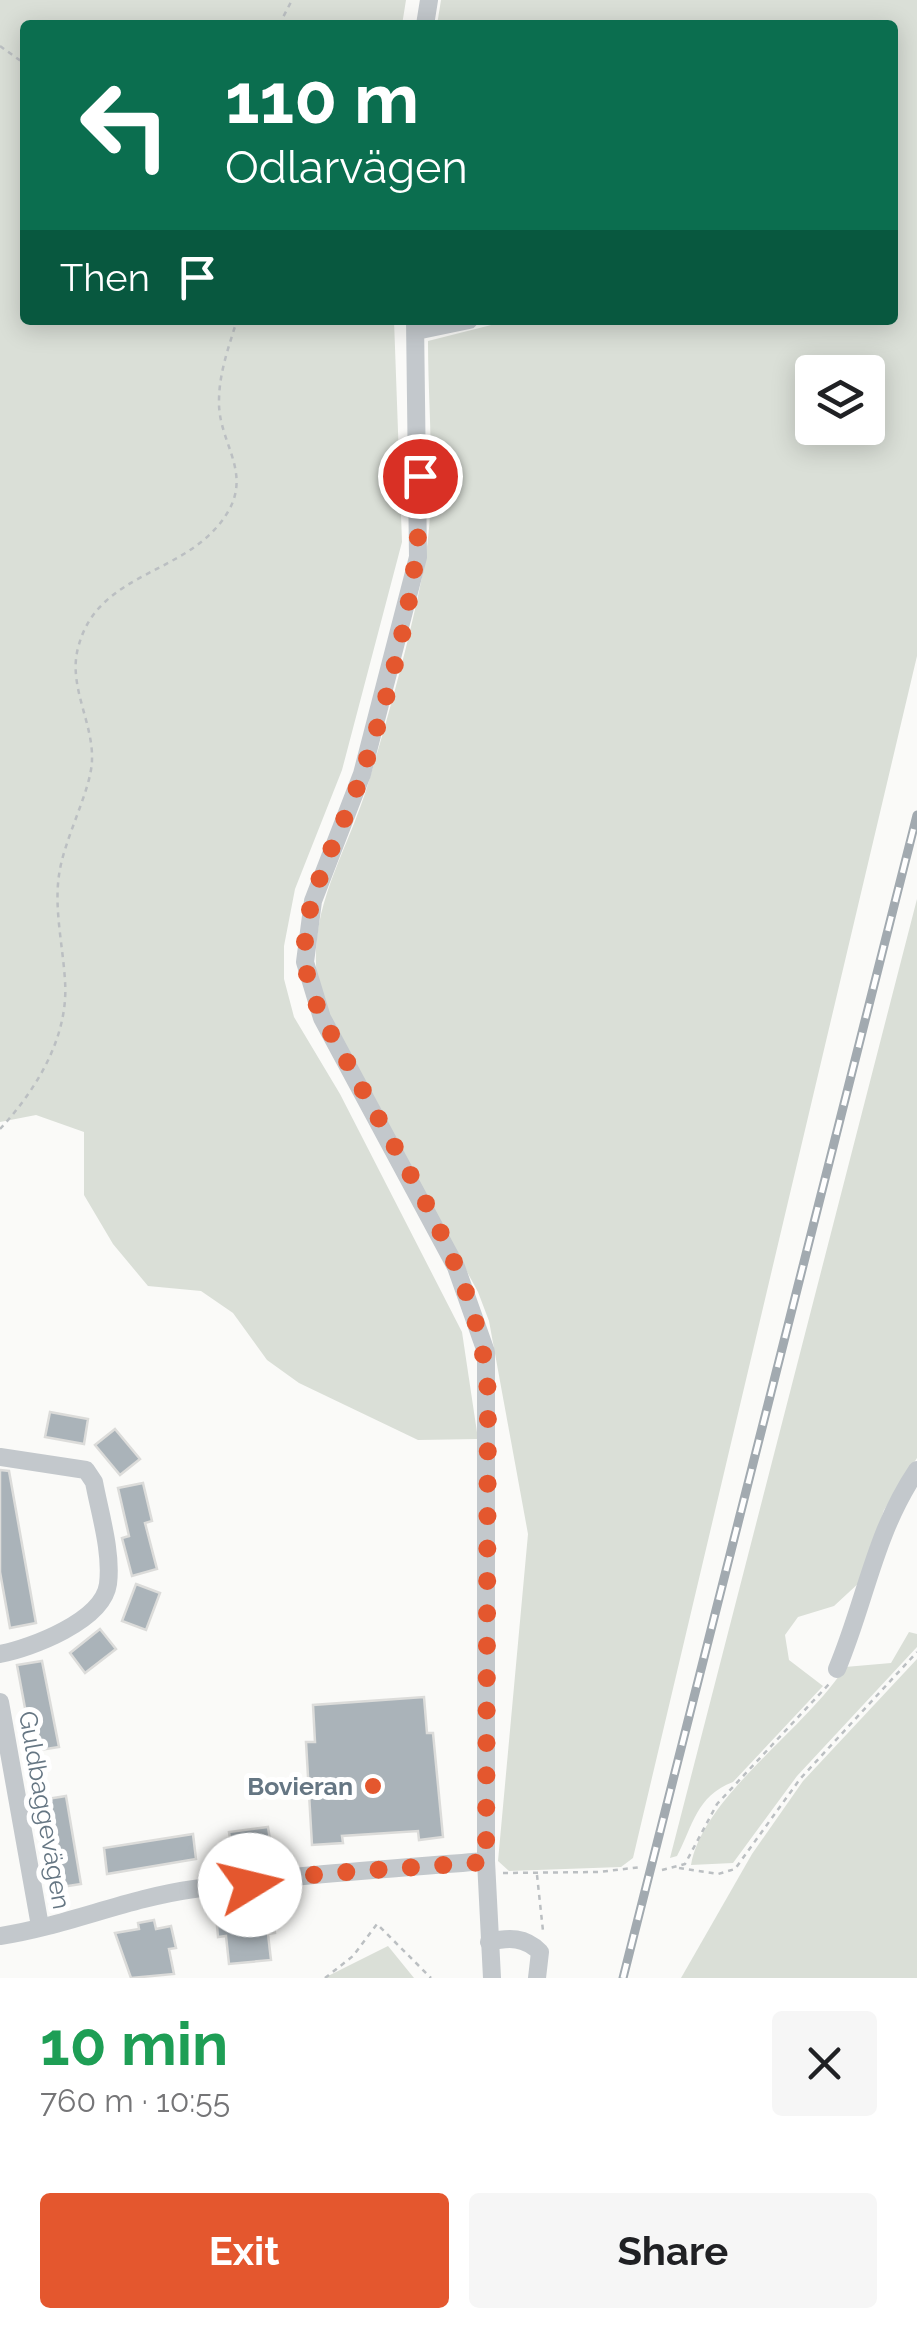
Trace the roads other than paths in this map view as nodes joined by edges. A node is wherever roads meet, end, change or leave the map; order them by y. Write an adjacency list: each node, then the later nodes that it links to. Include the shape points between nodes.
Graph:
1 (416, 325): 7 (street, via 418,557 362,774 310,911 305,962 322,1018 456,1267 481,1330 488,1394)
2 (0, 1458): 4 (street, via 86,1470 94,1482 108,1587 94,1610 62,1631)
3 (917, 1470): 5 (street, via 871,1559)
4 (0, 1654)
5 (838, 1670)
6 (0, 1702): 8 (street, Guldbaggevägen)
7 (486, 1868): 8 (street, via 195,1888); 10 (street)
8 (40, 1926): 9 (street)
9 (0, 1936)
10 (489, 1942): 11 (street, via 530,1942 540,1952); 12 (street)
11 (540, 1970)
12 (492, 1978)

